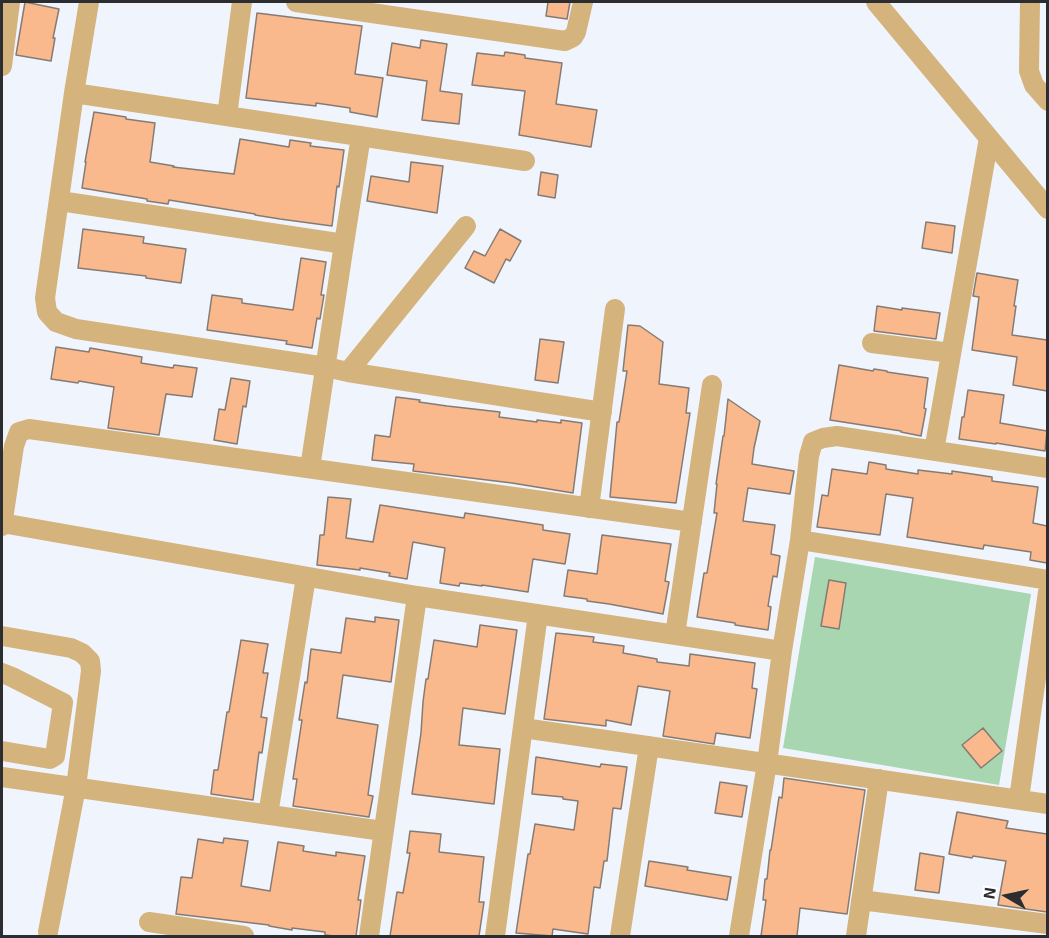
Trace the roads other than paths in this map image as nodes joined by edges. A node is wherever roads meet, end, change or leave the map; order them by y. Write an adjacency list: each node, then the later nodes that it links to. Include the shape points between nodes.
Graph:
1 (10, 2): 8 (street)
2 (89, 2): 10 (street)
3 (242, 2): 12 (street)
4 (296, 2): 5 (street, via 565,41 576,32)
5 (583, 2)
6 (876, 2): 14 (street)
7 (1030, 2): 11 (street, via 1029,71)
8 (3, 39): 9 (street)
9 (2, 66)
10 (74, 93): 12 (street); 16 (street)
11 (1047, 101)
12 (227, 116): 13 (street)
13 (362, 136): 15 (street); 19 (street)
14 (989, 138): 17 (street); 22 (street)
15 (525, 161)
16 (60, 201): 19 (street); 23 (street, via 45,298 47,312 56,322 76,329)
17 (1047, 209)
18 (466, 226): 24 (street)
19 (344, 243): 23 (street)
20 (615, 309): 26 (street)
21 (872, 343): 22 (street)
22 (951, 353): 27 (street)
23 (326, 367): 24 (street); 28 (street)
24 (348, 372): 26 (street)
25 (712, 385): 31 (street)
26 (602, 412): 30 (street)
27 (934, 450): 29 (street); 33 (street, via 837,436 813,442 808,456)
28 (310, 468): 30 (street); 32 (street, via 29,429 19,432 14,446)
29 (1047, 468)
30 (589, 508): 31 (street)
31 (692, 522): 39 (street)
32 (2, 525): 34 (street)
33 (800, 540): 35 (street); 41 (street)
34 (306, 577): 37 (street); 53 (street)
35 (1047, 580)
36 (1047, 592): 43 (street)
37 (417, 596): 38 (street); 54 (street)
38 (538, 614): 39 (street); 44 (street)
39 (675, 635): 41 (street)
40 (2, 636): 50 (street, via 71,648 90,661)
41 (782, 651): 47 (street)
42 (2, 673): 46 (street, via 63,703 55,756 50,759)
43 (1041, 686): 51 (street)
44 (523, 728): 45 (street); 61 (street)
45 (649, 746): 47 (street); 62 (street)
46 (2, 751)
47 (767, 763): 49 (street); 63 (street)
48 (2, 777): 50 (street)
49 (879, 779): 51 (street); 55 (street)
50 (76, 787): 53 (street); 58 (street)
51 (1019, 800): 52 (street)
52 (1047, 804)
53 (268, 814): 54 (street)
54 (383, 831): 60 (street)
55 (861, 900): 57 (street); 64 (street)
56 (148, 922): 59 (street)
57 (1047, 924)
58 (48, 933)
59 (244, 936)
60 (369, 936)
61 (495, 936)
62 (620, 936)
63 (740, 936)
64 (856, 936)

